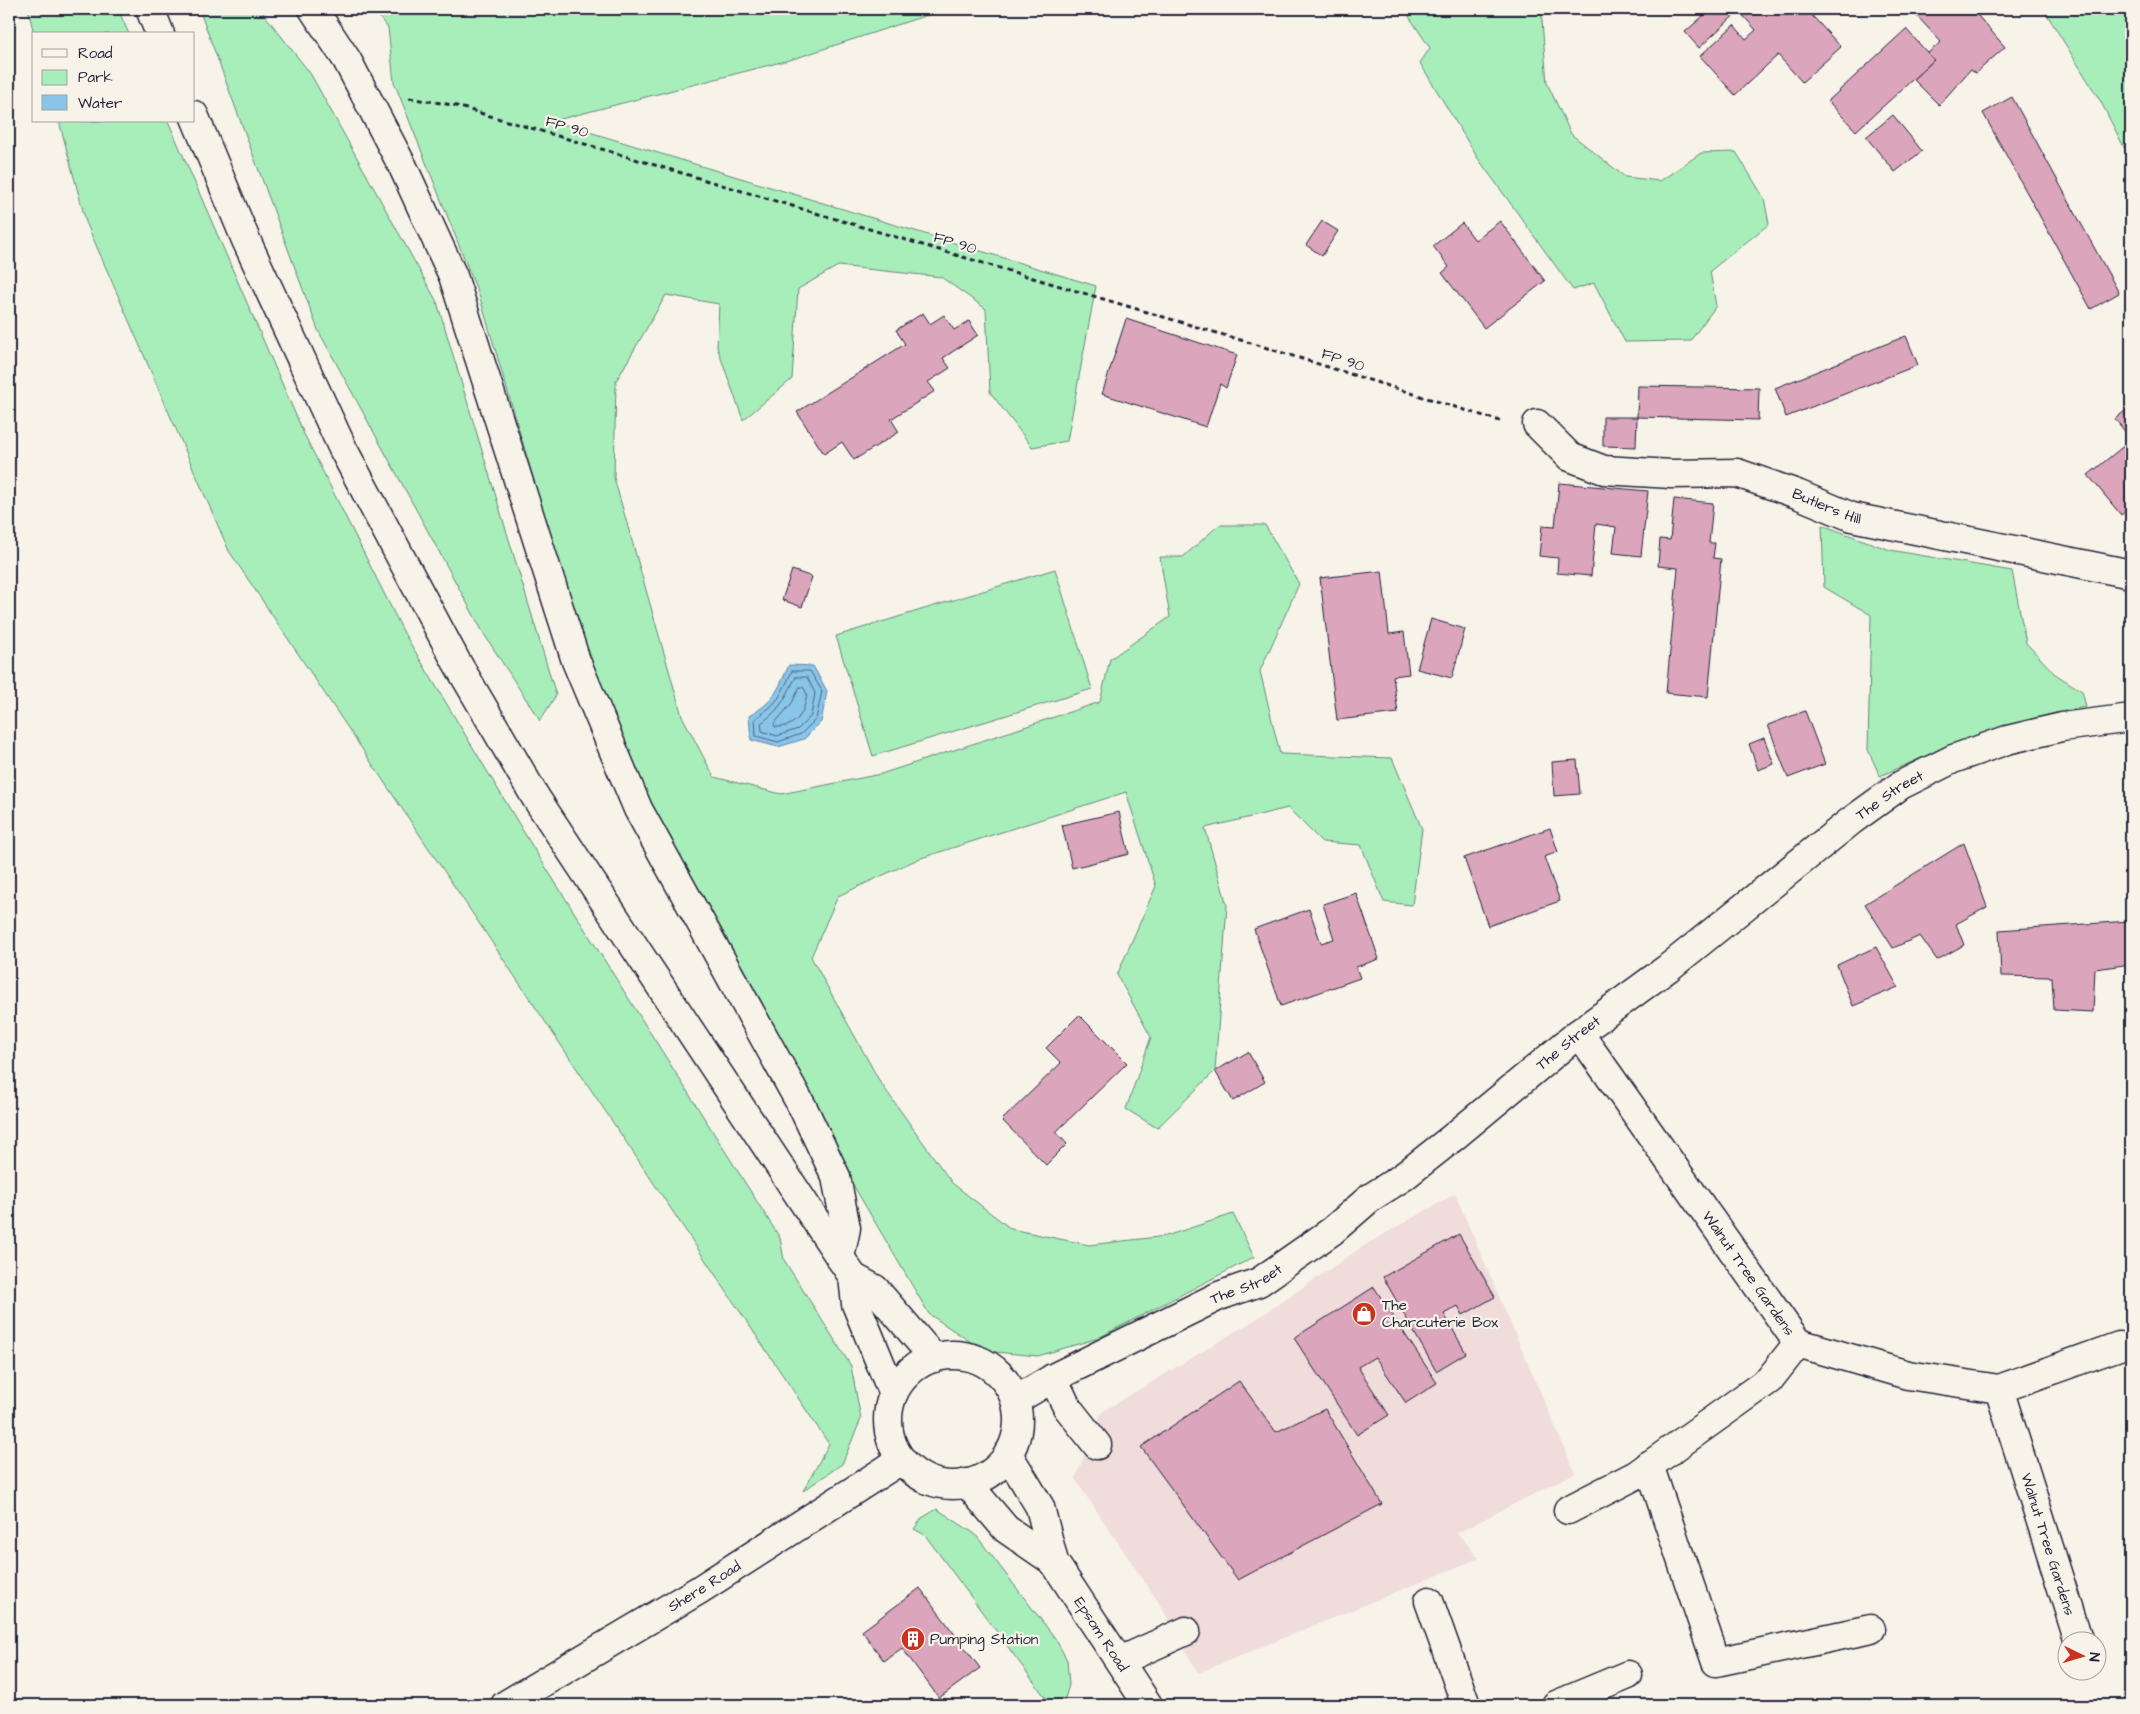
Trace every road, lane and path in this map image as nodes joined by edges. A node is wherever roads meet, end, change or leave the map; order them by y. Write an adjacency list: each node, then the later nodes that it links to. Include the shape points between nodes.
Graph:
1 (150, 9): 3 (street)
2 (313, 9): 4 (street)
3 (159, 32)
4 (364, 91): 6 (path, FP 90, via 453,105 1264,347 1510,425); 10 (street, via 403,166 453,276 576,661 638,809 802,1108 836,1178 846,1228)
5 (195, 117): 10 (street, via 246,240 343,449 456,661 536,798)
6 (1537, 424): 7 (street, Butlers Hill, via 1570,458 1604,470 1738,474 1797,494 1852,518)
7 (2131, 574)
8 (2131, 718): 9 (street, The Street, via 2062,727 2007,740 1953,759 1900,786)
9 (1580, 1033): 11 (street, Walnut Tree Gardens); 14 (street, The Street, via 1403,1177 1259,1282 1219,1296)
10 (846, 1268): 13 (street, via 874,1289); 16 (street, via 856,1304)
11 (1798, 1344): 15 (street, Walnut Tree Gardens, via 1908,1375); 21 (street, via 1770,1380)
12 (2119, 1346): 15 (street, Walnut Tree Gardens)
13 (934, 1358): 16 (street, via 922,1362 905,1376); 17 (street, via 969,1356 991,1366 1008,1384)
14 (1054, 1378): 17 (street, The Street); 18 (street, via 1067,1407)
15 (1999, 1389): 28 (street, Walnut Tree Gardens)
16 (893, 1394): 20 (street, via 888,1415 890,1437)
17 (1016, 1400): 19 (street, via 1017,1431)
18 (1097, 1445)
19 (1008, 1454): 22 (street, via 991,1473); 24 (street, Epsom Road, via 1040,1507)
20 (901, 1460): 22 (street, via 922,1479 942,1484); 31 (street, Shere Road, via 699,1590)
21 (1649, 1465): 23 (street); 26 (street, via 1716,1662)
22 (967, 1484): 24 (street, Epsom Road, via 1006,1529)
23 (1568, 1510)
24 (1054, 1562): 29 (street, Epsom Road)
25 (1429, 1601): 33 (street)
26 (1871, 1629)
27 (1186, 1631): 29 (street)
28 (2076, 1632)
29 (1120, 1661): 32 (street, Epsom Road)
30 (1628, 1676): 34 (street)
31 (505, 1705)
32 (1148, 1705)
33 (1466, 1705)
34 (1556, 1705)

